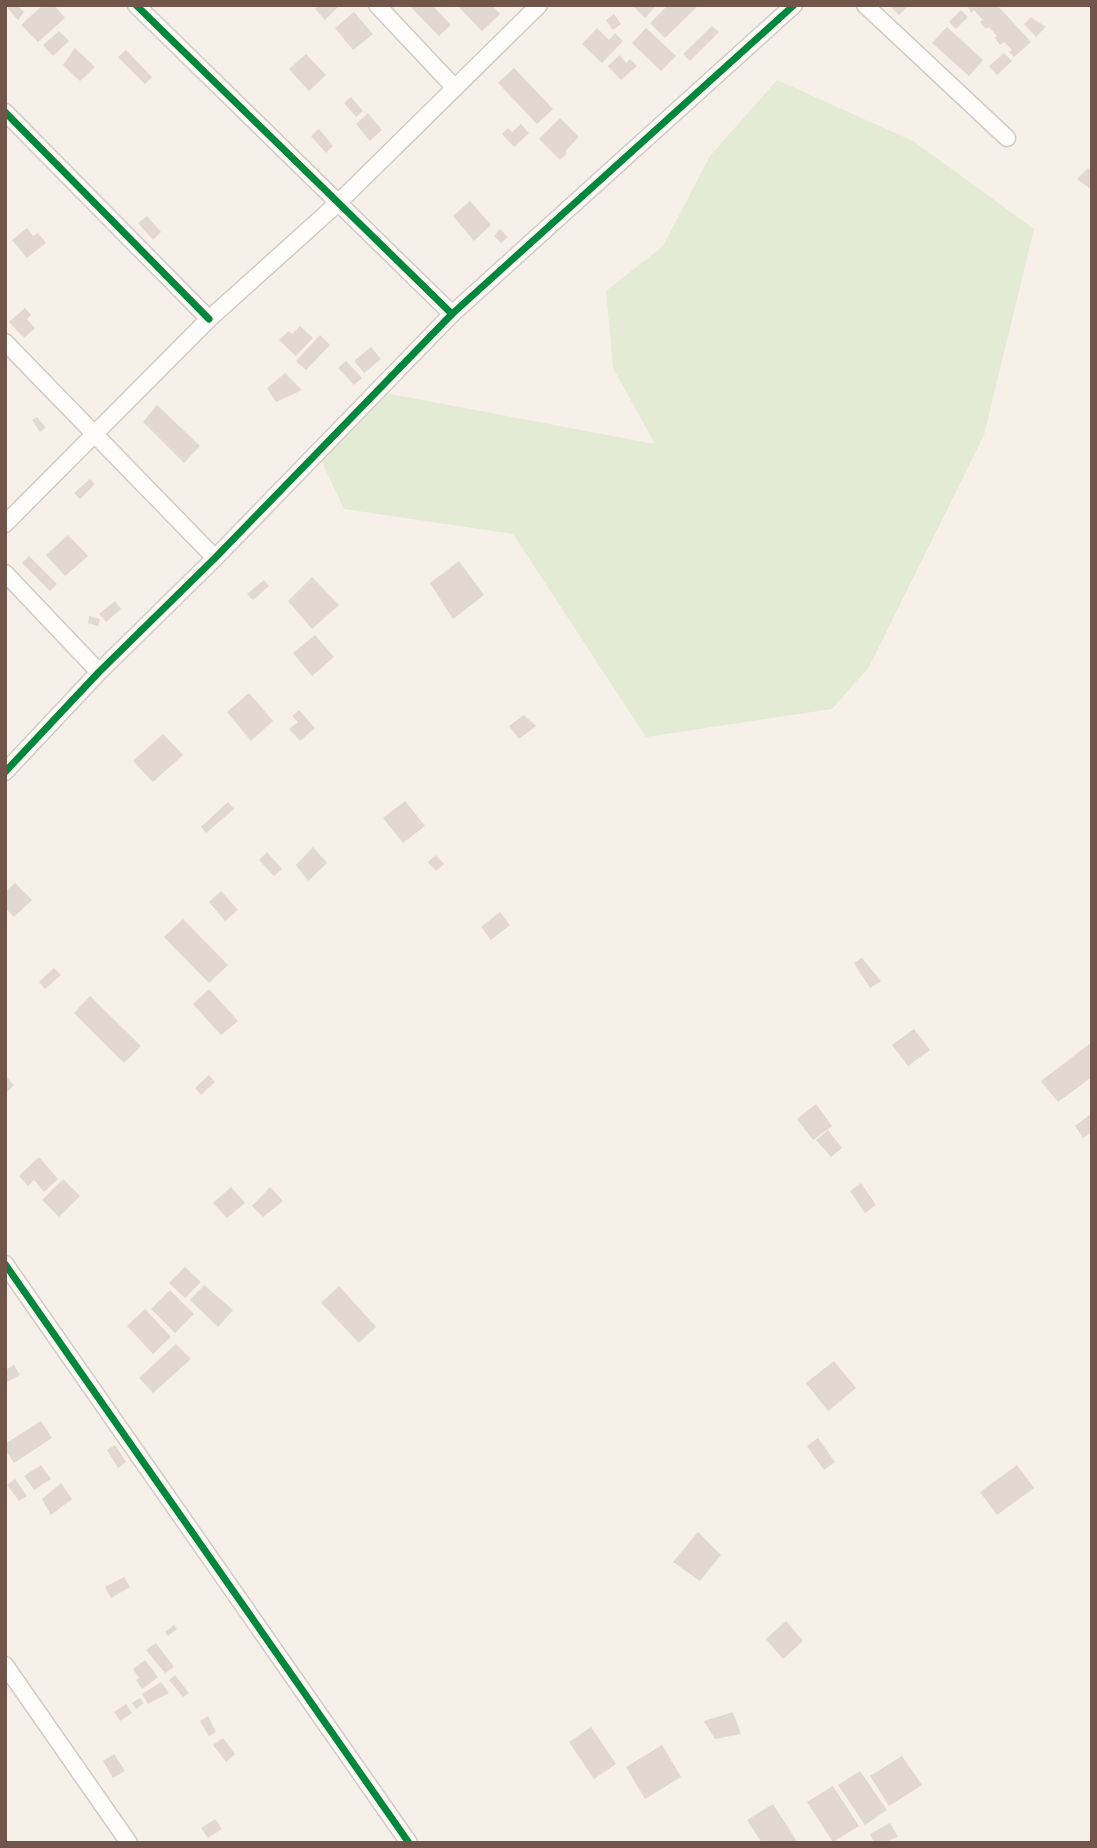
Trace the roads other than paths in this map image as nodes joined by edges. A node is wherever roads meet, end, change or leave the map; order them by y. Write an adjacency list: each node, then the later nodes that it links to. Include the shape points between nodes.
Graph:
1 (136, 5): 9 (street)
2 (377, 5): 6 (street)
3 (539, 5): 6 (street)
4 (794, 5): 10 (street)
5 (865, 5): 8 (street)
6 (455, 88): 9 (street)
7 (5, 112): 11 (street)
8 (1007, 138)
9 (338, 203): 10 (street); 11 (street)
10 (452, 314): 15 (street)
11 (209, 319): 13 (street)
12 (5, 342): 13 (street)
13 (95, 434): 14 (street); 15 (street)
14 (5, 524)
15 (215, 558): 17 (street)
16 (5, 573): 17 (street)
17 (99, 672): 18 (street)
18 (5, 772)
19 (5, 1264): 22 (street)
20 (5, 1665): 21 (street)
21 (129, 1843)
22 (409, 1843)

